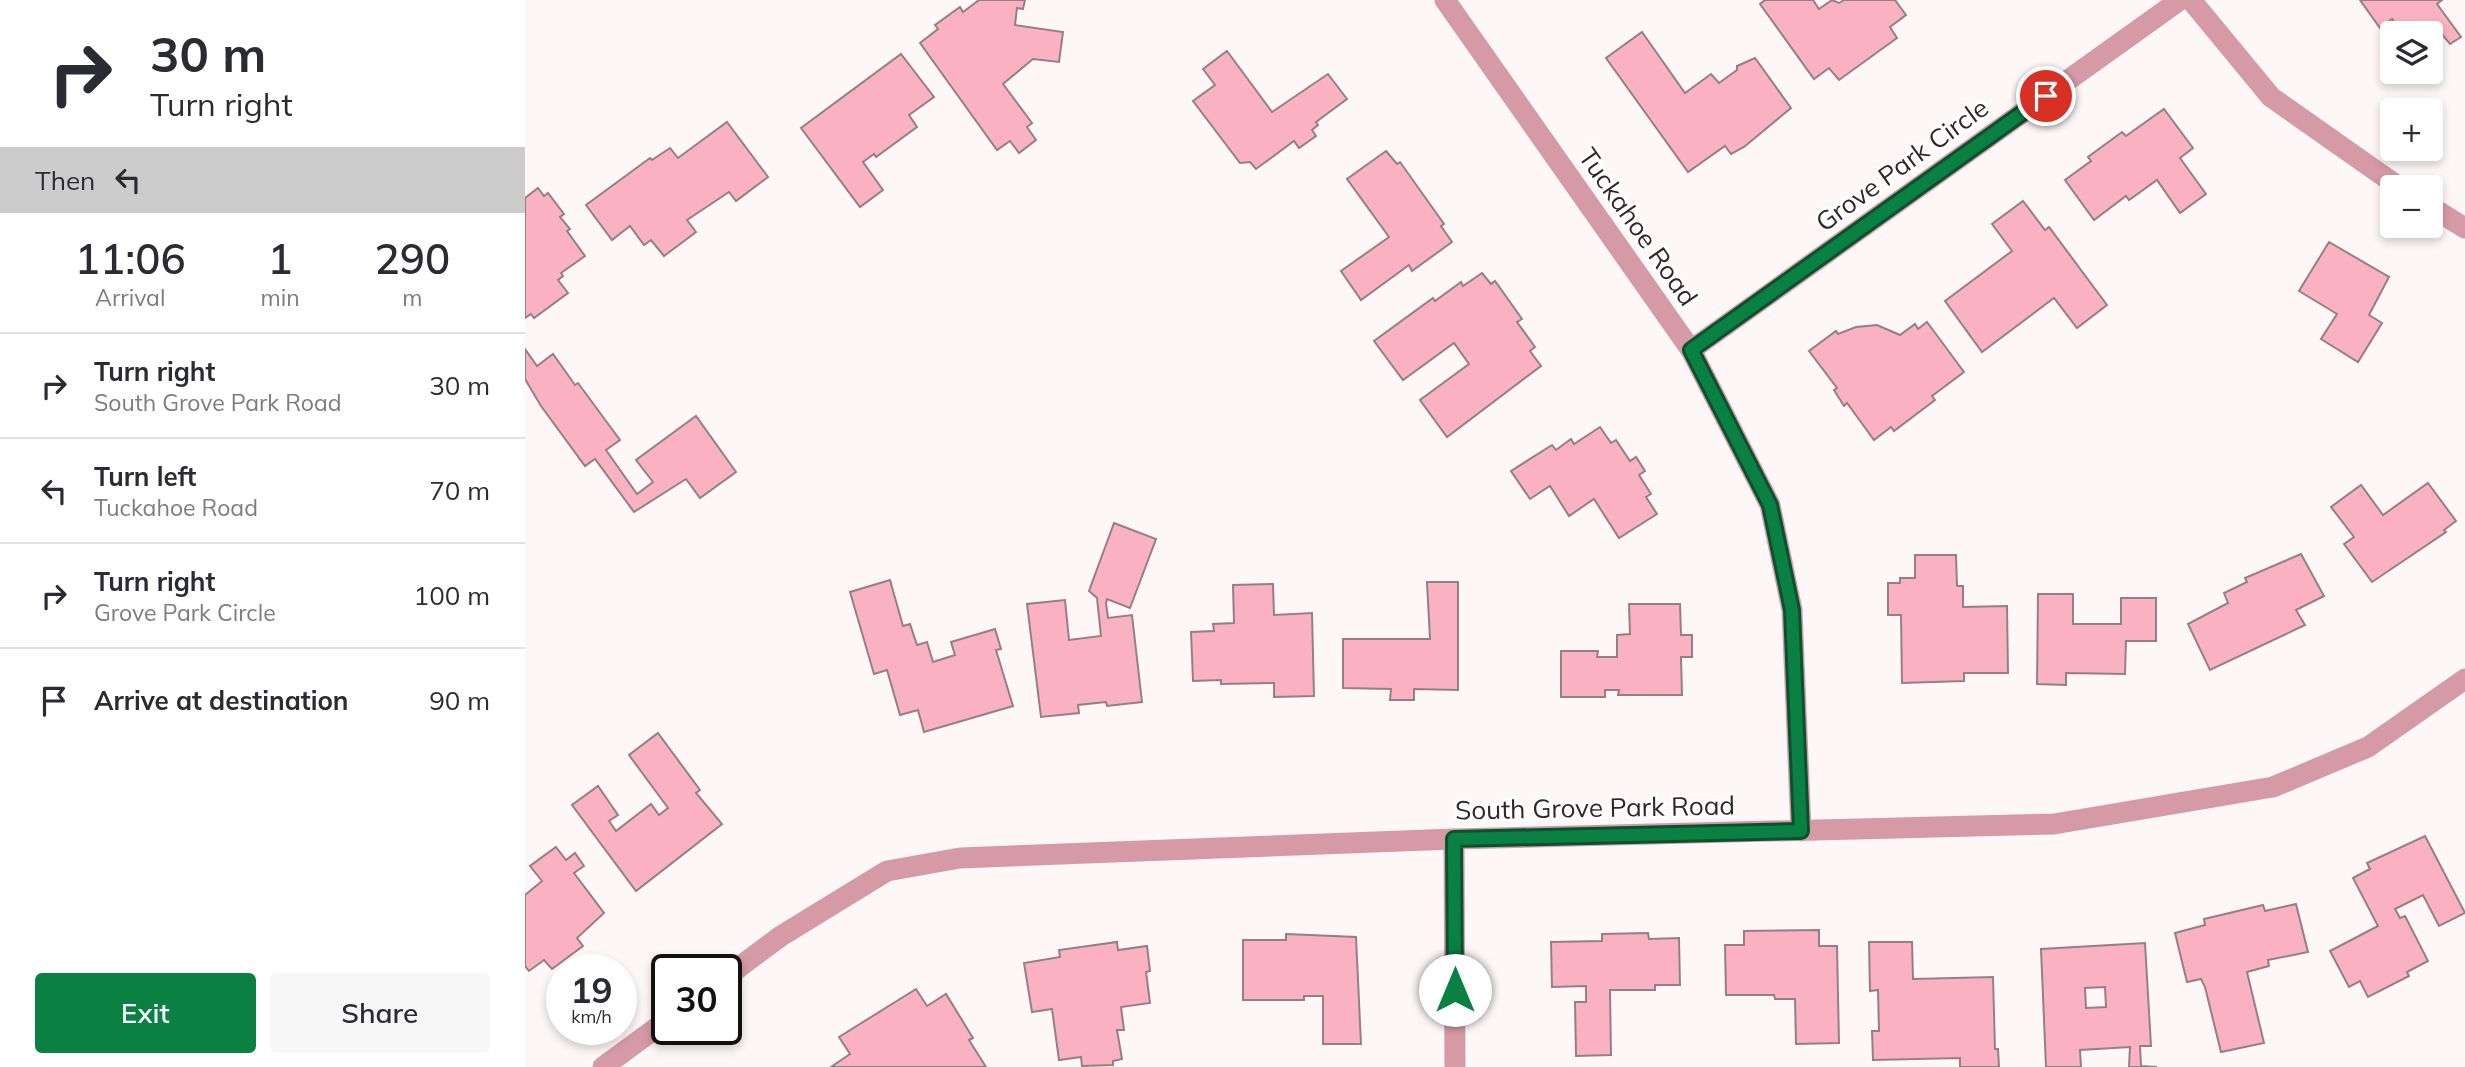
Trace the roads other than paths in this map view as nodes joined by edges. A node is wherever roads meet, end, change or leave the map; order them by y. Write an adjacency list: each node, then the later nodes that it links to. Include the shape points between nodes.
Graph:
1 (1445, 0): 7 (street, Tuckahoe Road)
2 (2180, 0): 7 (street, Grove Park Circle)
3 (2191, 0): 4 (street, via 2271,97)
4 (2382, 175)
5 (2443, 214): 6 (street)
6 (2465, 228)
7 (1691, 350): 9 (street, Tuckahoe Road, via 1770,505 1792,610)
8 (2465, 679): 9 (street, South Grove Park Road, via 2368,747 2273,787 2054,824)
9 (1801, 831): 10 (street, South Grove Park Road)
10 (1454, 839): 11 (street, South Grove Park Road, via 960,858 887,872); 14 (street)
11 (742, 964)
12 (651, 1032): 13 (street)
13 (603, 1067)
14 (1455, 1067)

